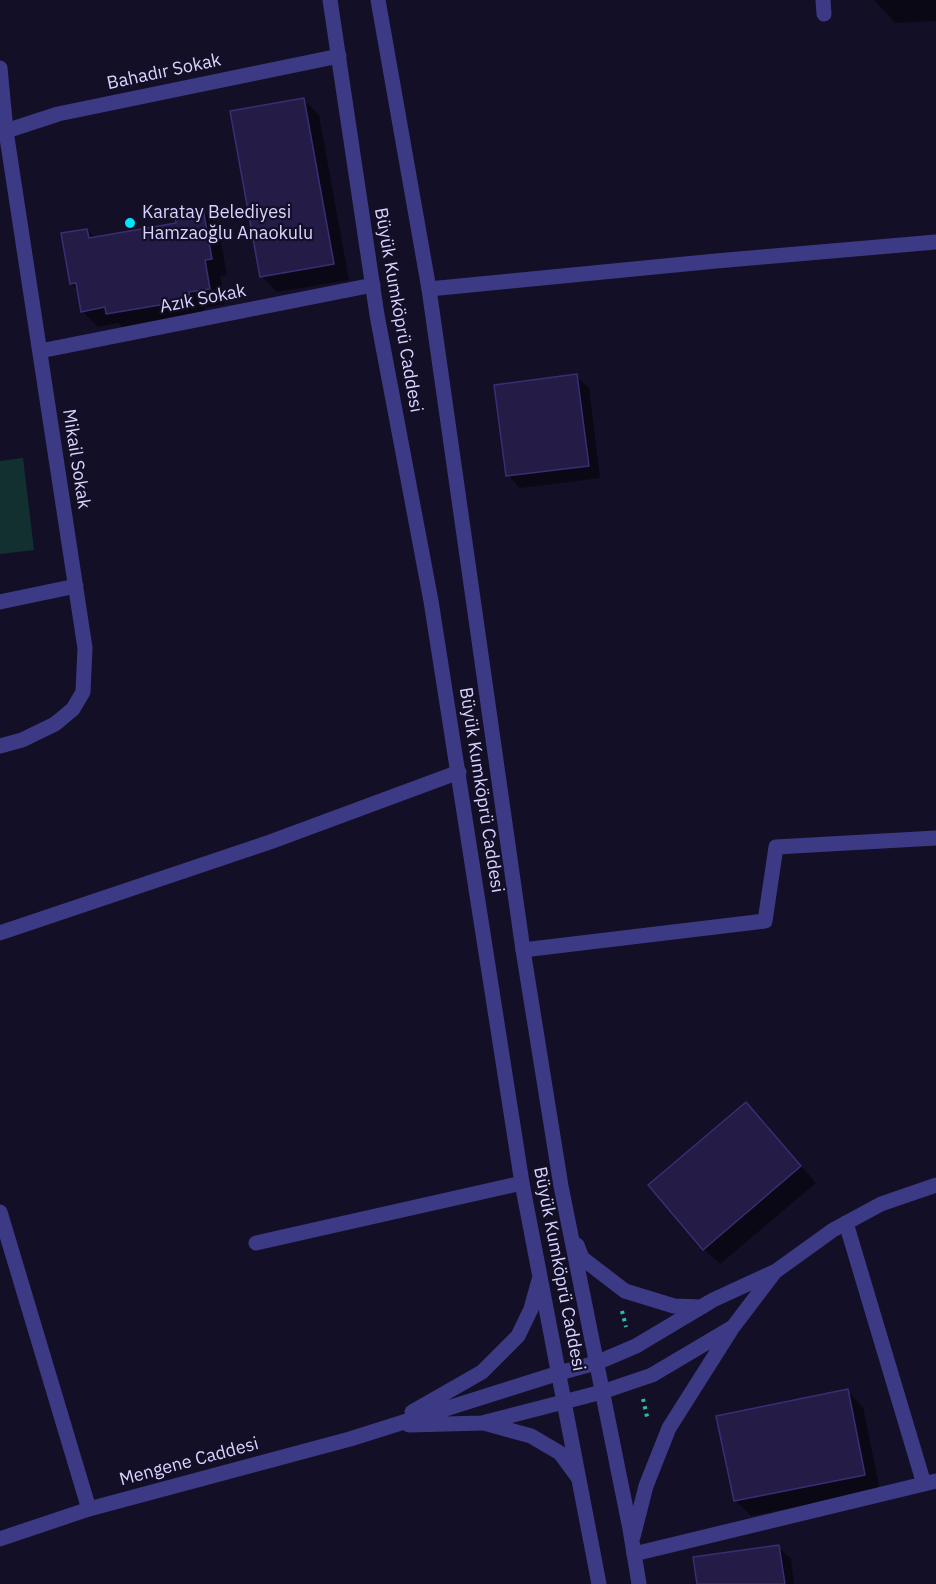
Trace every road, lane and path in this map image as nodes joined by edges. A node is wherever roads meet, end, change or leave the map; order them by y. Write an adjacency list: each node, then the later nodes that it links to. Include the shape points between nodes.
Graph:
1 (330, 0): 3 (street, Büyük Kumköprü Caddesi)
2 (378, 0): 8 (street, Büyük Kumköprü Caddesi)
3 (339, 56): 5 (street, Bahadır Sokak, via 58,114); 7 (street, Büyük Kumköprü Caddesi)
4 (0, 68): 5 (street, Mikail Sokak)
5 (3, 132): 9 (street, Mikail Sokak)
6 (936, 242): 8 (street)
7 (373, 285): 9 (street, Azık Sokak); 13 (street, Büyük Kumköprü Caddesi)
8 (429, 289): 16 (street, Büyük Kumköprü Caddesi)
9 (40, 351): 10 (street, Mikail Sokak)
10 (76, 586): 11 (street); 12 (street, Mikail Sokak, via 86,648 83,692 73,709 55,724)
11 (0, 602)
12 (0, 746)
13 (459, 772): 15 (street, via 270,842); 17 (street, Büyük Kumköprü Caddesi)
14 (936, 838): 16 (street, via 776,847 765,921)
15 (0, 933)
16 (524, 950): 20 (street, Büyük Kumköprü Caddesi)
17 (522, 1183): 22 (street); 24 (street, Büyük Kumköprü Caddesi)
18 (936, 1185): 21 (street, via 881,1204)
19 (0, 1212): 35 (street)
20 (568, 1221): 25 (street, via 582,1258 625,1291 674,1306); 27 (street, Büyük Kumköprü Caddesi)
21 (846, 1223): 23 (street); 34 (street)
22 (256, 1243)
23 (776, 1271): 25 (street); 26 (street)
24 (540, 1275): 28 (street, Büyük Kumköprü Caddesi); 32 (street, via 531,1309 511,1344 482,1372)
25 (702, 1307): 27 (street, via 636,1346)
26 (733, 1327): 29 (street, via 652,1375); 37 (street, via 669,1428 646,1486)
27 (596, 1363): 28 (street); 29 (street, Büyük Kumköprü Caddesi)
28 (559, 1373): 30 (street, Büyük Kumköprü Caddesi); 32 (street)
29 (602, 1392): 30 (street); 37 (street, Büyük Kumköprü Caddesi)
30 (565, 1402): 31 (street); 33 (street, Büyük Kumköprü Caddesi)
31 (482, 1423): 32 (street); 33 (street, via 531,1436 560,1453)
32 (389, 1426): 35 (street, Mengene Caddesi)
33 (580, 1481): 38 (street, Büyük Kumköprü Caddesi)
34 (930, 1483): 37 (street)
35 (89, 1509): 36 (street, Mengene Caddesi)
36 (0, 1539)
37 (633, 1549): 39 (street, Büyük Kumköprü Caddesi)
38 (599, 1584)
39 (639, 1584)

